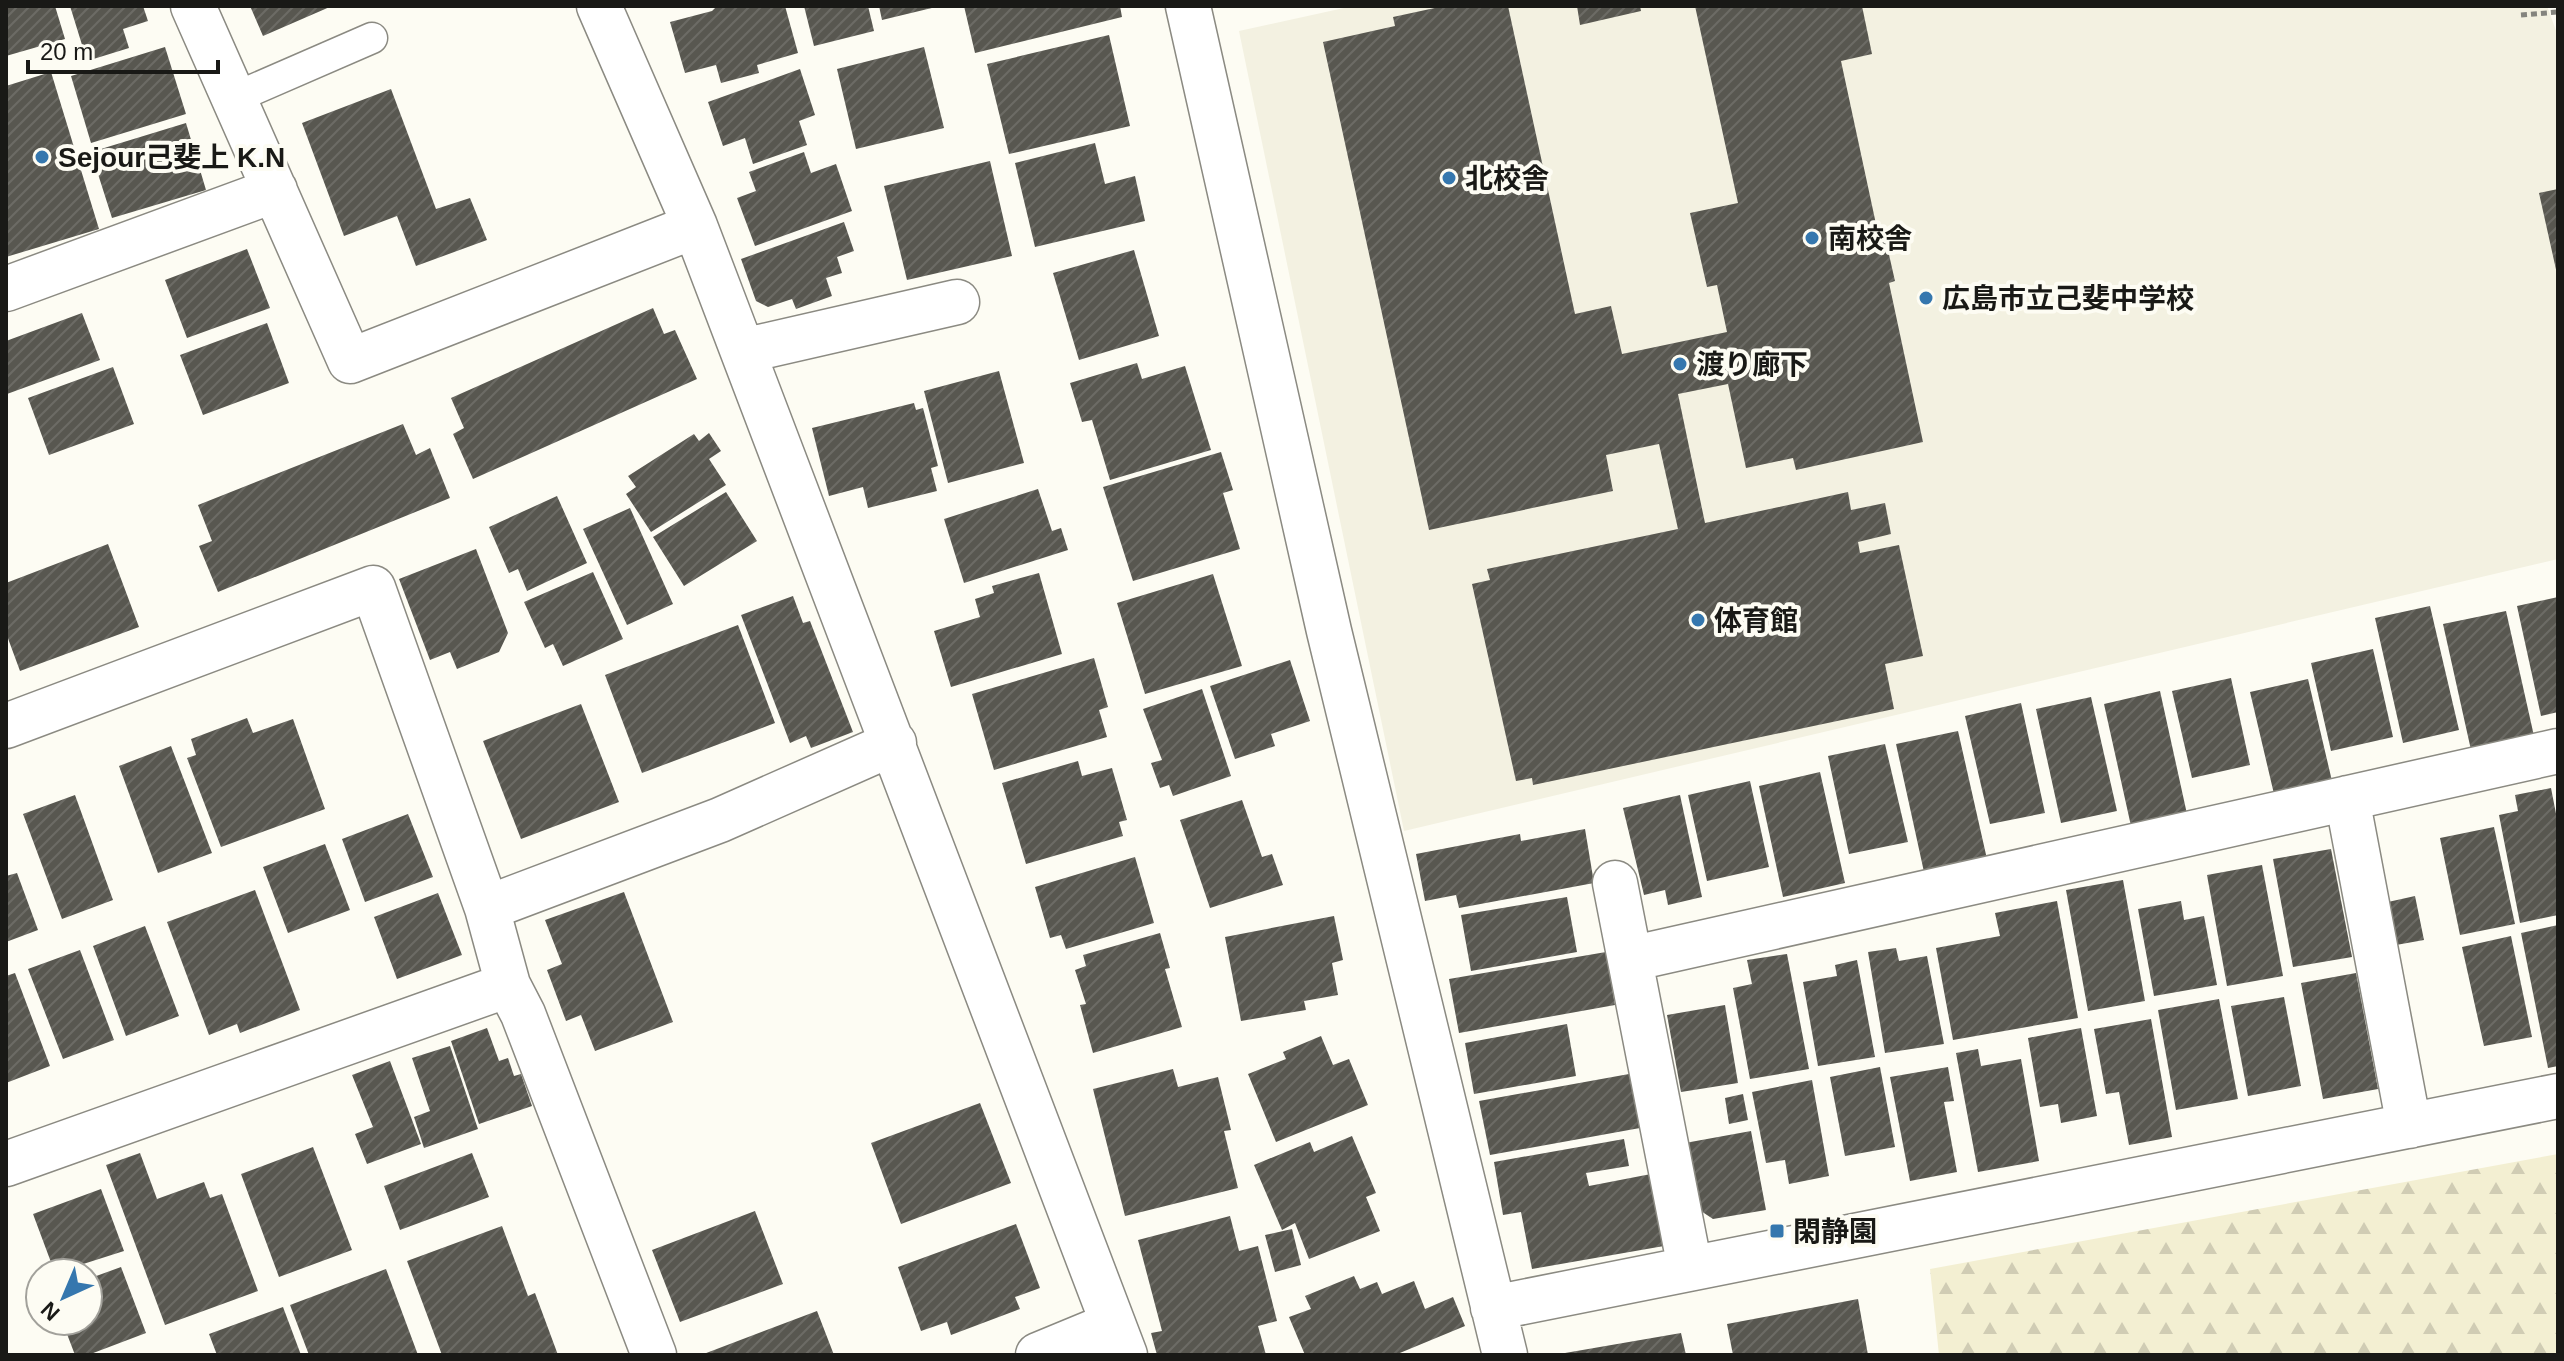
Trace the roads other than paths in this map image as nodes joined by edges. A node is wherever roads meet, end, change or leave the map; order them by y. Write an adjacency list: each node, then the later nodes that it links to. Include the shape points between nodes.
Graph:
1 (193, 6): 5 (street)
2 (599, 6): 7 (street)
3 (1188, 6): 23 (street, via 1329,631)
4 (372, 38): 5 (lane)
5 (234, 98): 6 (street)
6 (275, 190): 7 (street, via 350,361); 8 (street)
7 (695, 226): 10 (street)
8 (6, 289)
9 (957, 302): 10 (street)
10 (743, 351): 12 (street)
11 (9, 717): 16 (street, via 373,588)
12 (894, 743): 16 (street, via 720,820); 24 (street)
13 (2558, 751): 14 (street)
14 (2347, 798): 17 (street); 20 (street)
15 (1615, 883): 17 (street)
16 (487, 908): 18 (street)
17 (1630, 959): 22 (street)
18 (508, 985): 21 (street); 25 (street)
19 (2558, 1096): 20 (street)
20 (2409, 1126): 22 (street)
21 (6, 1164)
22 (1690, 1268): 23 (street)
23 (1493, 1308): 27 (street)
24 (1119, 1340): 26 (street)
25 (654, 1355)
26 (1038, 1355)
27 (1505, 1355)

